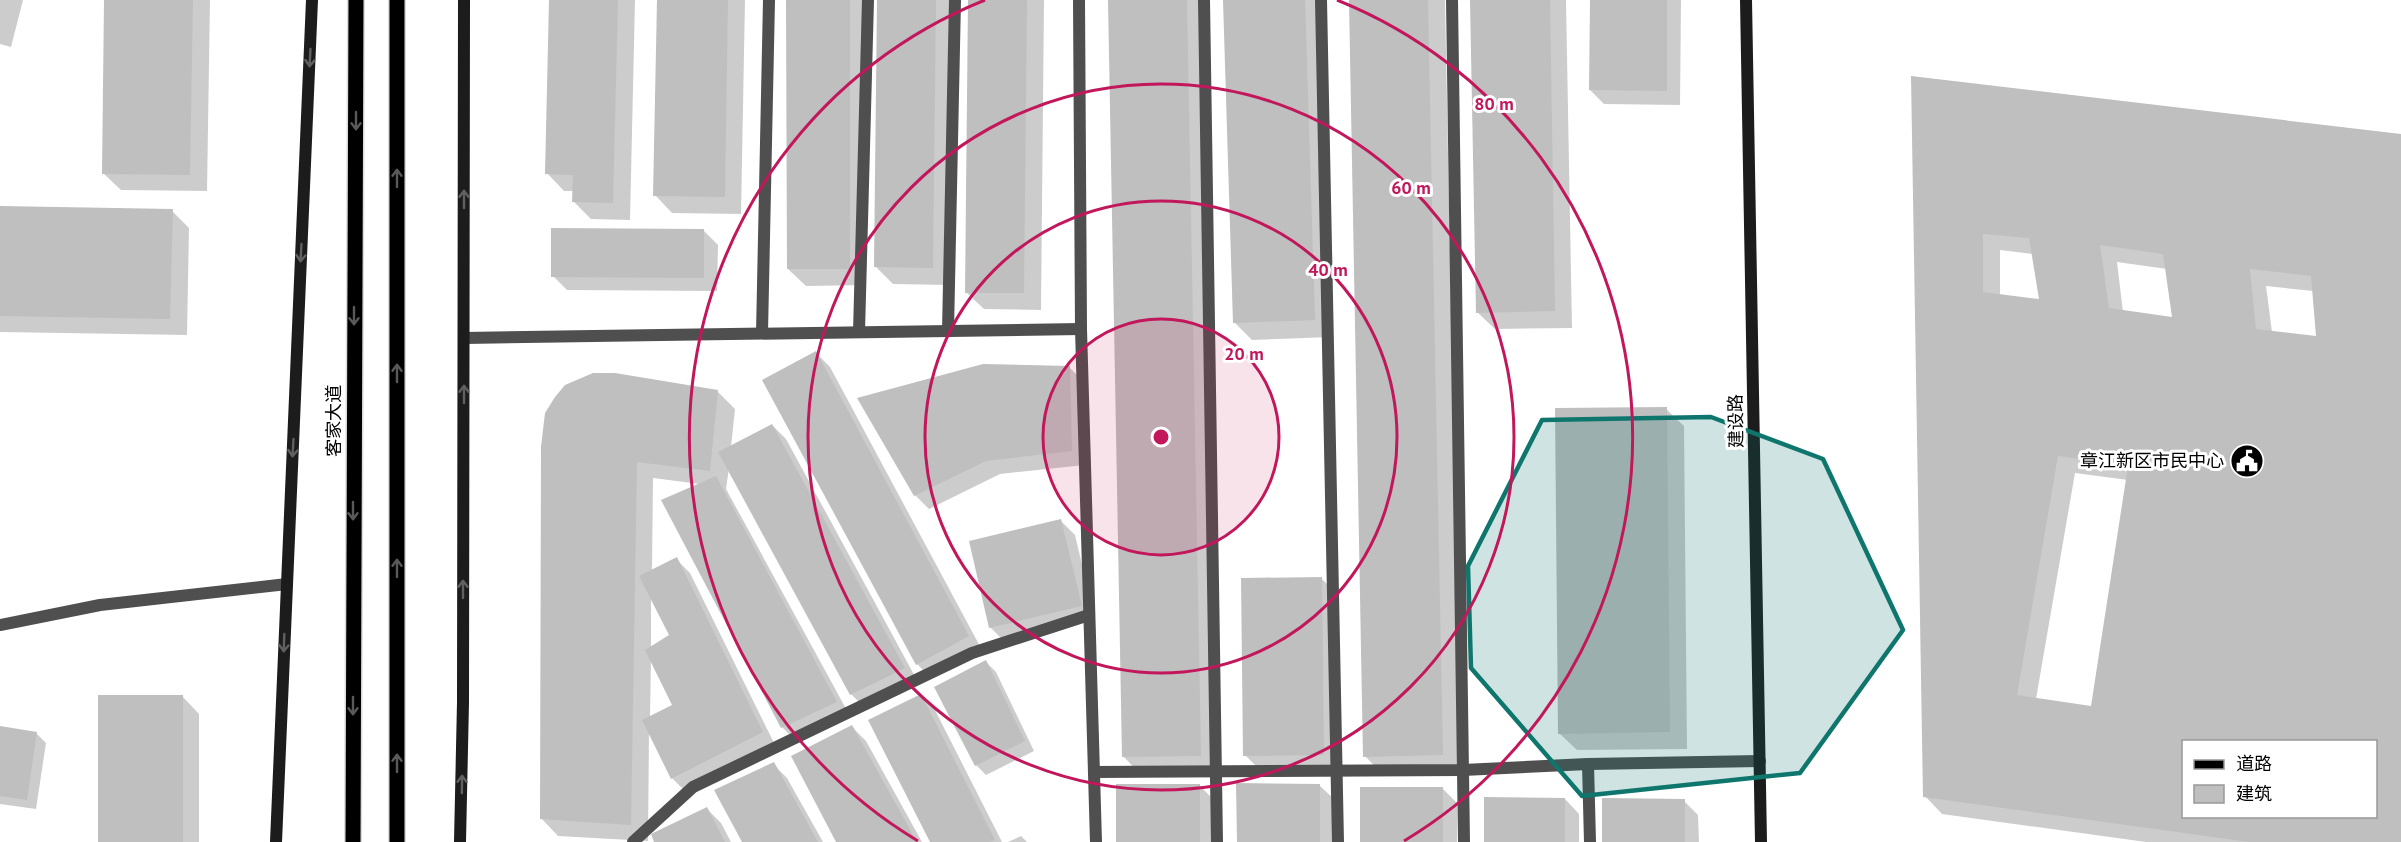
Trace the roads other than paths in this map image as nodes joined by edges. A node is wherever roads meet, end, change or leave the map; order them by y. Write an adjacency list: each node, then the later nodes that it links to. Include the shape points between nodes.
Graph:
1 (312, 0): 18 (street, one-way to 18)
2 (356, 0): 29 (main road, 客家大道, one-way to 29)
3 (397, 0): 30 (main road, one-way to 3)
4 (465, 0): 17 (street, one-way to 4)
5 (769, 0): 16 (street)
6 (868, 0): 15 (street)
7 (955, 0): 14 (street)
8 (1079, 0): 13 (street)
9 (1204, 0): 24 (street)
10 (1322, 0): 25 (street)
11 (1452, 0): 23 (street)
12 (1746, 0): 21 (street, 建设路)
13 (1081, 329): 14 (street); 19 (street)
14 (948, 331): 15 (street)
15 (859, 332): 16 (street)
16 (762, 333): 17 (street)
17 (464, 338): 31 (street, one-way to 17)
18 (287, 584): 20 (street, via 100,605); 28 (street, one-way to 28)
19 (1089, 615): 26 (street); 27 (street, via 972,652 693,787)
20 (0, 625)
21 (1760, 761): 22 (street); 38 (street, 建设路)
22 (1588, 764): 23 (street); 37 (street)
23 (1463, 770): 25 (street); 36 (street)
24 (1216, 771): 25 (street); 26 (street); 34 (street)
25 (1336, 771): 35 (street)
26 (1094, 772): 33 (street)
27 (644, 837): 32 (street)
28 (276, 842)
29 (352, 842)
30 (397, 842)
31 (460, 842)
32 (633, 842)
33 (1096, 842)
34 (1217, 842)
35 (1338, 842)
36 (1464, 842)
37 (1590, 842)
38 (1761, 842)

